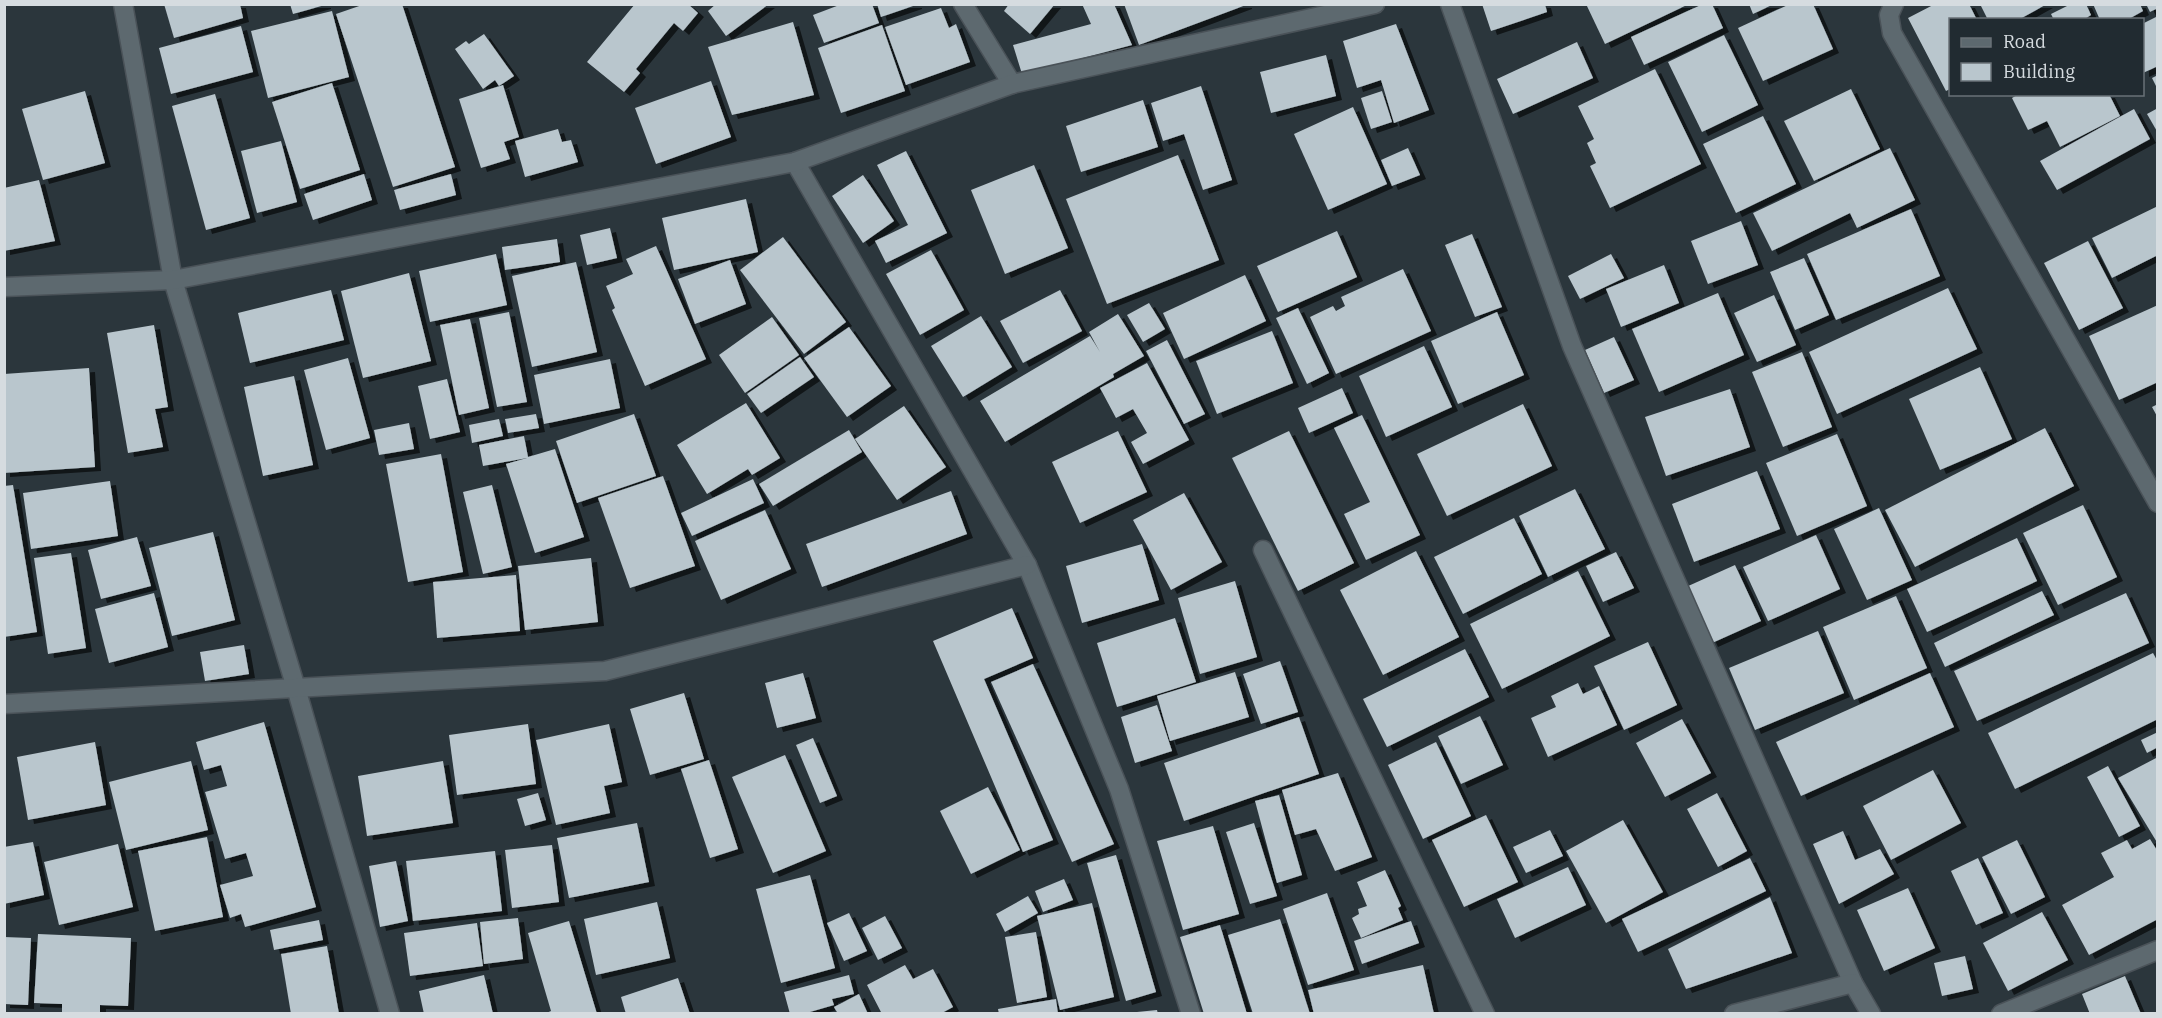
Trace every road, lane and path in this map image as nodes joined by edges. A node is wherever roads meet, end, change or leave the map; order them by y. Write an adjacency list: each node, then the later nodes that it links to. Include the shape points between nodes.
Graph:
1 (123, 4): 8 (street)
2 (963, 4): 6 (street)
3 (1374, 4): 6 (street)
4 (1450, 4): 16 (street, via 1572,346)
5 (1894, 4): 10 (street, via 1889,15 1892,33)
6 (1012, 84): 7 (street)
7 (795, 162): 8 (street); 12 (street)
8 (173, 280): 9 (street); 13 (street)
9 (4, 286)
10 (2157, 503)
11 (1263, 550): 19 (street)
12 (1027, 565): 13 (street, via 605,671); 18 (street, via 1119,789)
13 (296, 688): 14 (street); 17 (street)
14 (4, 704)
15 (2157, 950): 22 (street)
16 (1853, 983): 20 (street); 21 (street)
17 (390, 1014)
18 (1191, 1014)
19 (1485, 1014)
20 (1734, 1014)
21 (1871, 1014)
22 (2001, 1014)

